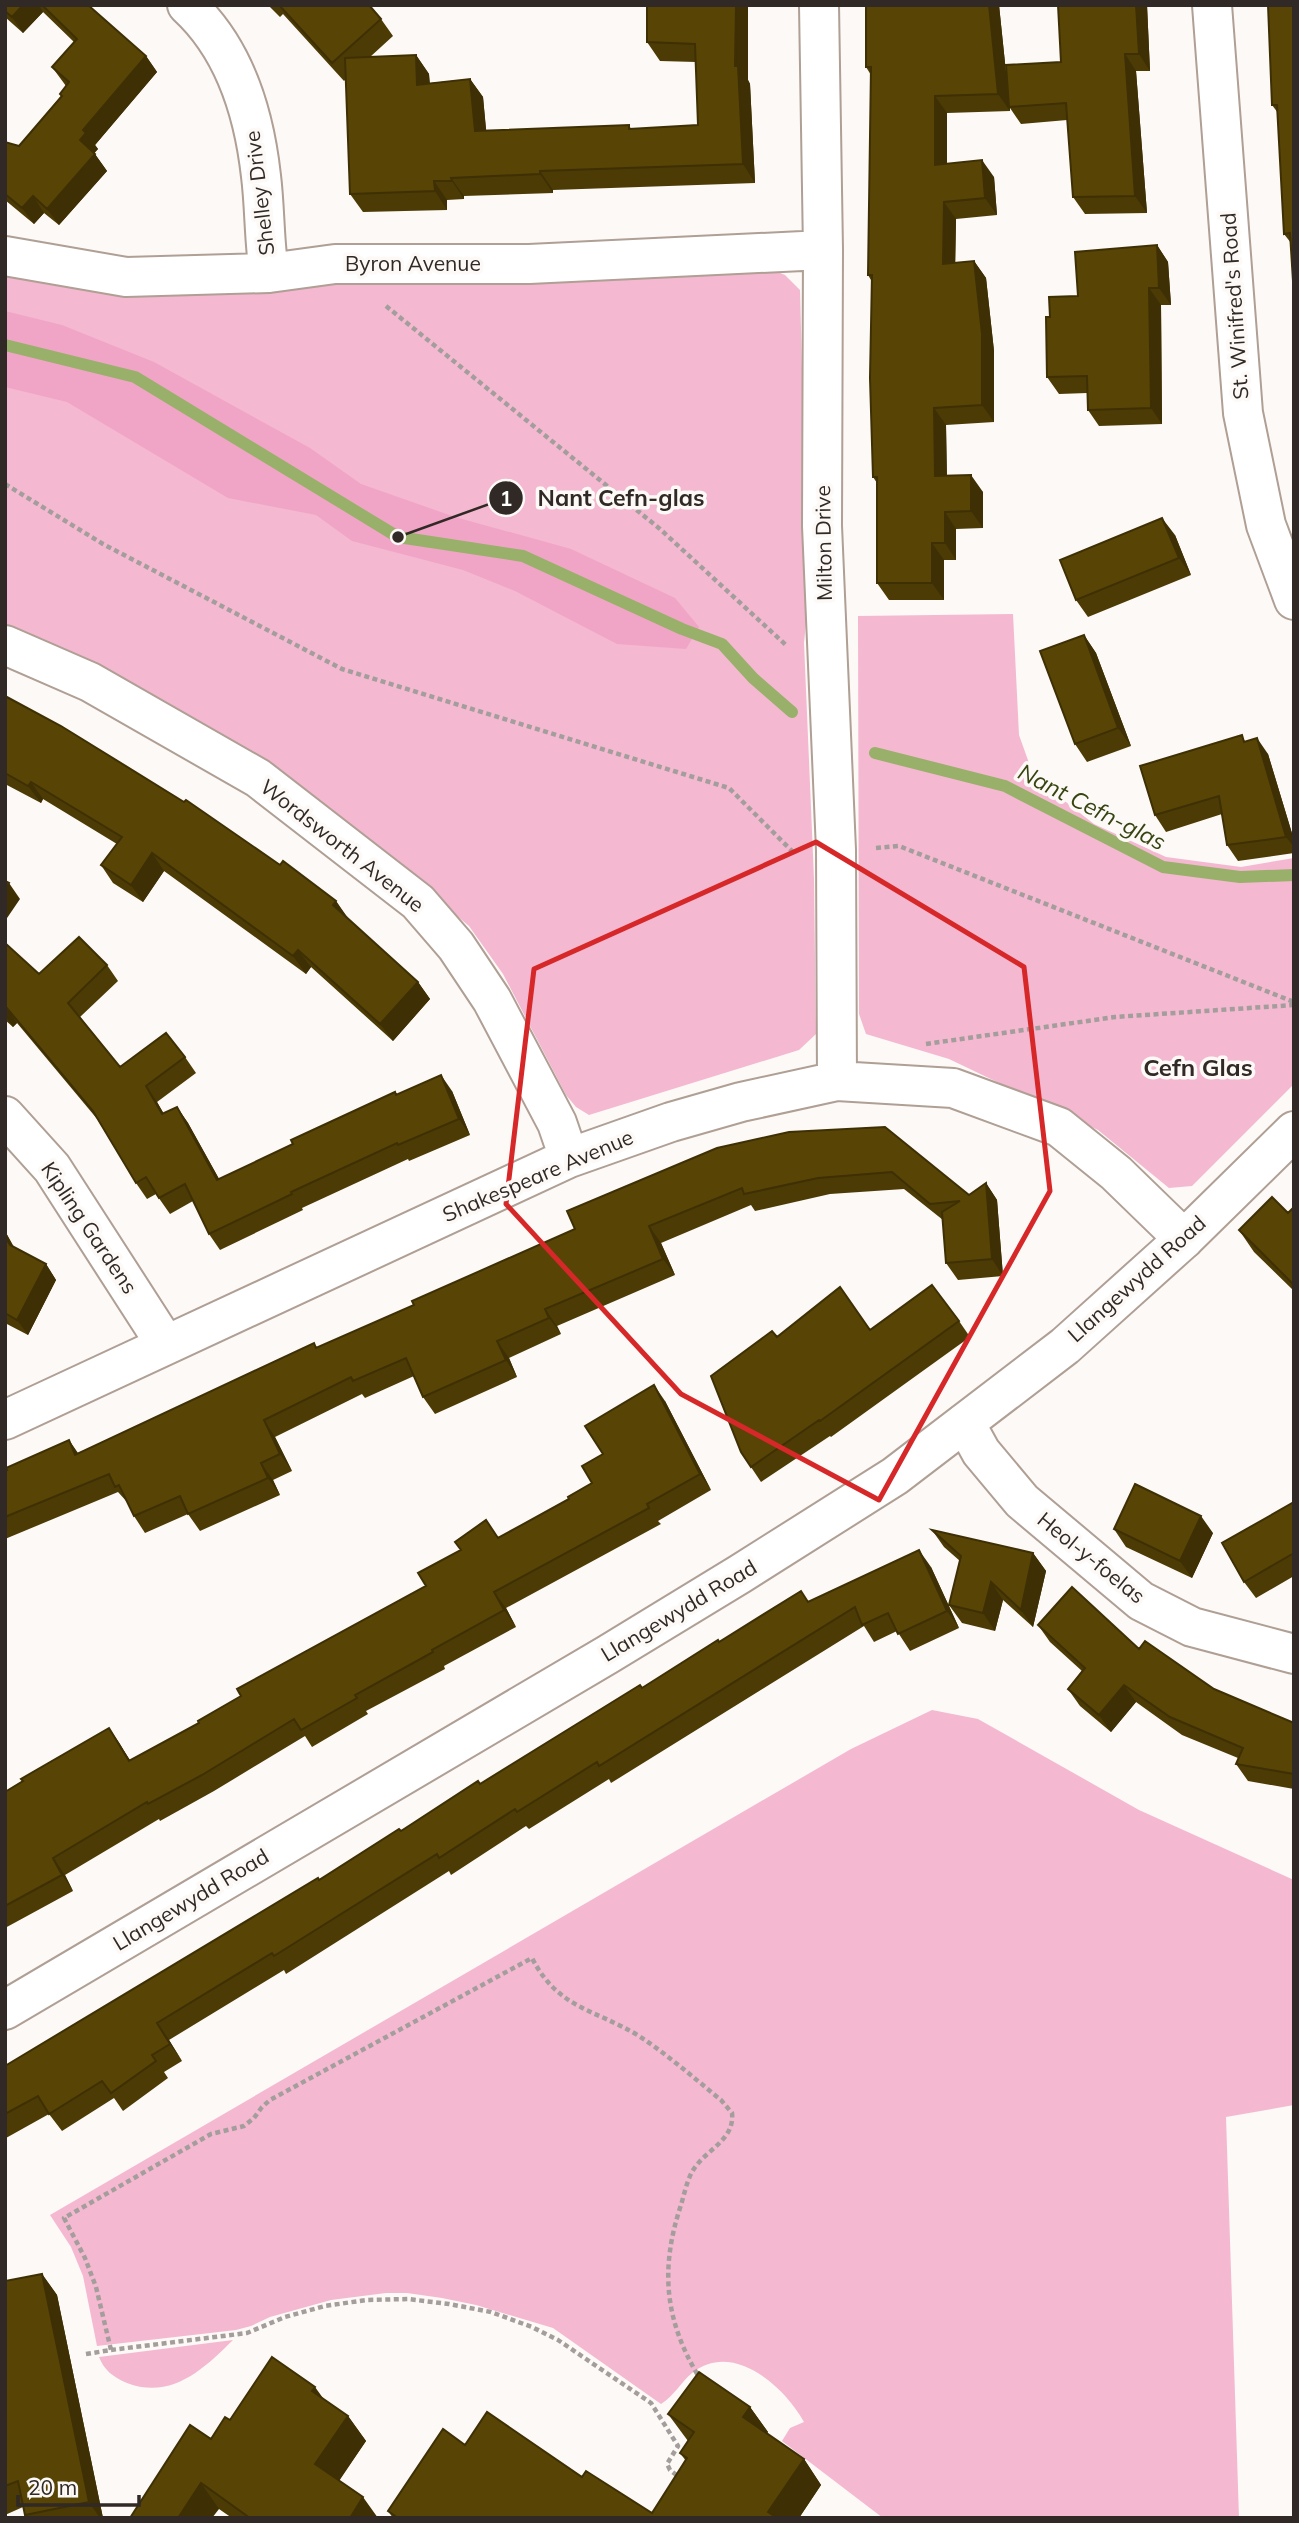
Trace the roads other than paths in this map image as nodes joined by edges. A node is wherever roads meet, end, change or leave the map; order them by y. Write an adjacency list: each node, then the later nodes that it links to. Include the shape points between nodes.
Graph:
1 (187, 5): 6 (street, Shelley Drive, via 227,53 248,105 261,176)
2 (819, 5): 4 (street, Milton Drive)
3 (1212, 5): 7 (street, St. Winifred's Road, via 1243,413 1266,525)
4 (823, 250): 6 (street, Byron Avenue, via 528,264 335,264); 9 (street, Milton Drive, via 822,526 836,850)
5 (5, 256): 6 (street, Byron Avenue, via 126,277)
6 (269, 273)
7 (1294, 600)
8 (5, 645): 12 (street, Wordsworth Avenue, via 90,682 258,778 418,902 456,946 492,1000 557,1123)
9 (837, 1081): 12 (street, Shakespeare Avenue, via 671,1122); 13 (street, Shakespeare Avenue, via 953,1088 1059,1127 1116,1173)
10 (5, 1116): 14 (street, Kipling Gardens, via 52,1168)
11 (1294, 1131): 13 (street, Llangewydd Road)
12 (569, 1158): 14 (street, Shakespeare Avenue)
13 (1184, 1239): 16 (street, Llangewydd Road, via 1065,1346)
14 (166, 1345): 15 (street, Shakespeare Avenue)
15 (5, 1420)
16 (965, 1423): 17 (street, Heol-y-foelas, via 981,1452 1022,1501 1142,1601 1192,1628); 18 (street, Llangewydd Road, via 895,1476 740,1574)
17 (1294, 1654)
18 (5, 2010)

